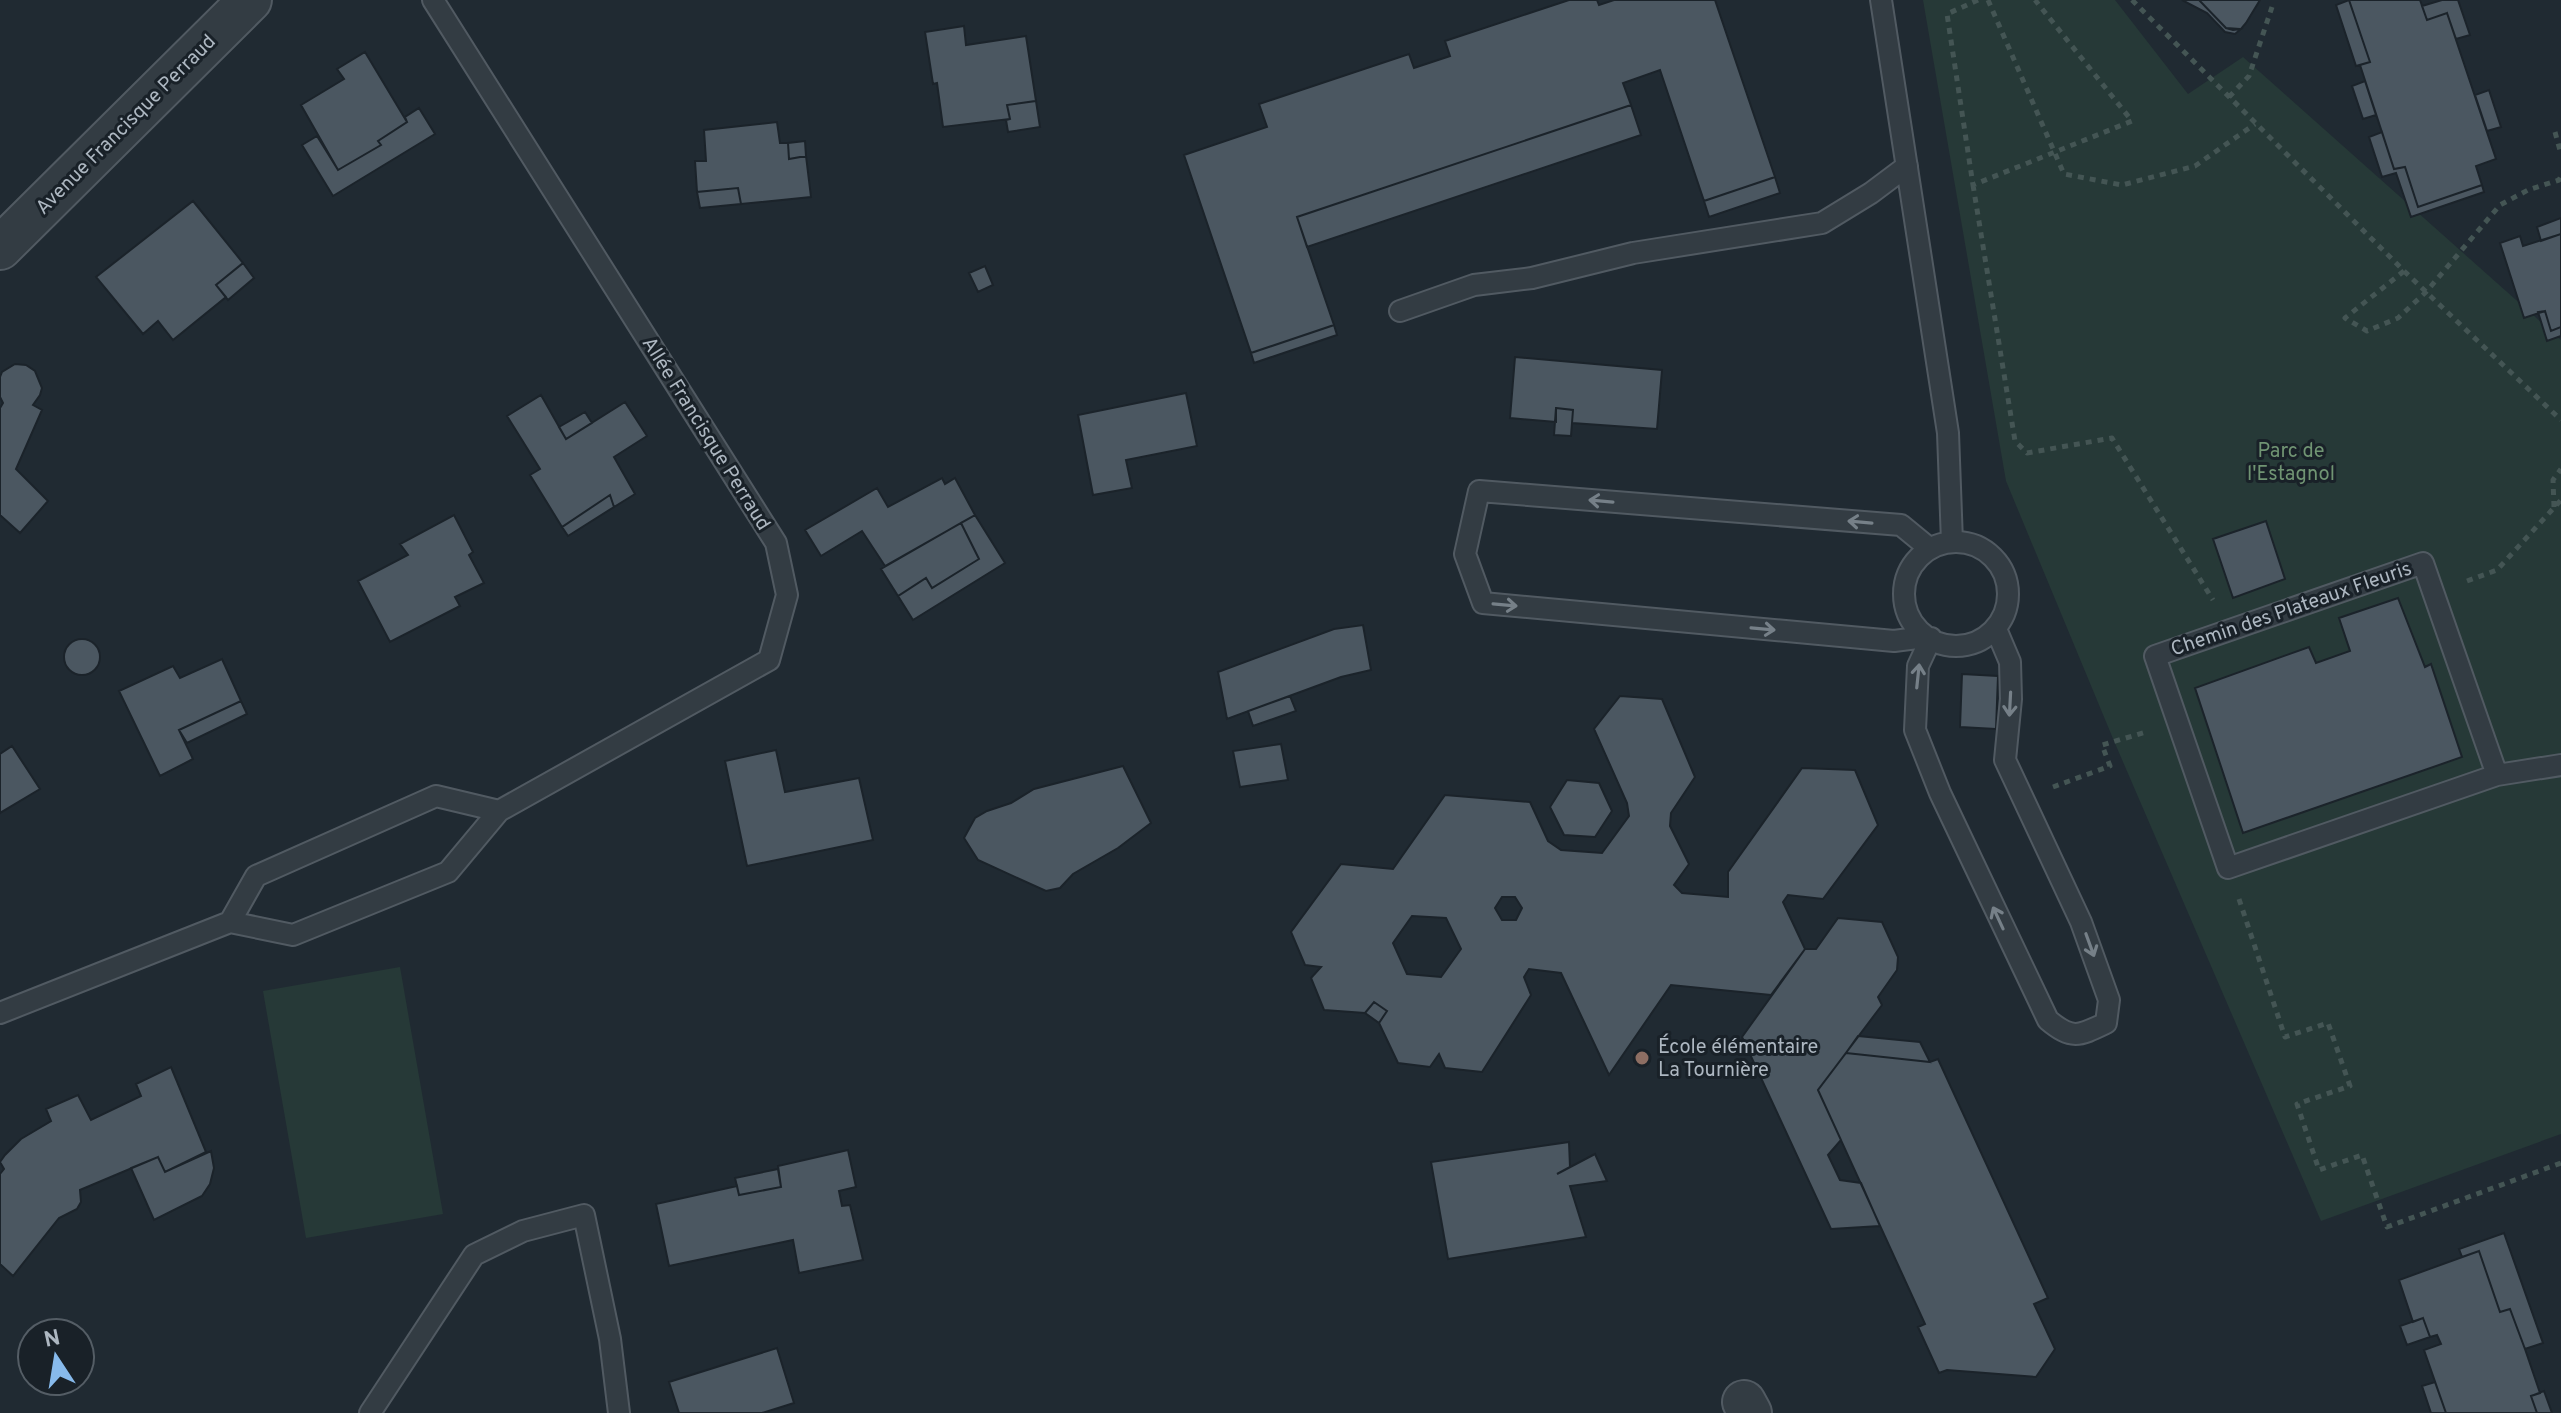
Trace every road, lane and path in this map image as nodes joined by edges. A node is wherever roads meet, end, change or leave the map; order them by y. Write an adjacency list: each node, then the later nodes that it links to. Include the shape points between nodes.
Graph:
1 (250, 0): 17 (street, Avenue Francisque Perraud)
2 (433, 0): 35 (lane, Allée Francisque Perraud, via 776,543 787,595 769,660)
3 (1881, 0): 14 (lane)
4 (1978, 0): 16 (path, via 1947,14)
5 (1988, 0): 12 (path)
6 (2035, 0): 12 (path, via 2132,121)
7 (2132, 0): 9 (path)
8 (2272, 7): 9 (path, via 2249,76)
9 (2229, 97): 10 (path)
10 (2255, 124): 12 (path, via 2195,166 2122,185 2064,174); 18 (path)
11 (2555, 132): 13 (path)
12 (2054, 152): 16 (path)
13 (2561, 154)
14 (1907, 166): 20 (lane, via 1822,223 1474,285); 25 (lane, via 1948,433)
15 (2561, 176): 19 (path, via 2500,205)
16 (1973, 185): 29 (path, via 2015,441 2027,453 2112,438)
17 (0, 248)
18 (2404, 271): 19 (path); 19 (path, via 2345,318 2367,331 2398,318)
19 (2426, 292): 21 (path)
20 (1400, 311)
21 (2561, 420)
22 (2561, 469): 24 (path, via 2553,480)
23 (2561, 500): 24 (path)
24 (2554, 508): 27 (path, via 2497,570)
25 (1952, 542): 26 (lane); 28 (lane, via 1977,546 1996,559 2006,575 2009,593)
26 (1929, 548): 30 (lane, via 1908,574 1904,594 1909,617); 30 (lane, one-way to 30, via 1901,525 1479,491 1465,554 1483,603 1894,641)
27 (2434, 593): 29 (lane, Chemin des Plateaux Fleuris, via 2423,563); 33 (lane, Chemin des Plateaux Fleuris)
28 (1996, 629): 30 (lane, via 1977,642 1955,647); 30 (lane, one-way to 30, via 2010,662 2005,760 2081,922 2109,1000 2106,1023 2083,1035 2064,1033 2048,1020 1915,730 1918,666)
29 (2231, 630): 36 (lane, Chemin des Plateaux Fleuris, via 2155,656)
30 (1928, 637)
31 (2114, 741): 34 (path, via 2102,745 2110,766)
32 (2561, 765): 33 (lane)
33 (2497, 775): 36 (lane)
34 (2066, 782)
35 (499, 811): 37 (lane, Allée Francisque Perraud, via 448,872 293,935); 37 (lane, via 436,796 256,876)
36 (2228, 868): 39 (path, via 2285,1037 2328,1023 2350,1086 2297,1104 2319,1170 2362,1155 2387,1227)
37 (230, 922): 38 (lane)
38 (0, 1013)
39 (2561, 1163)
40 (370, 1413): 41 (lane, via 474,1255 523,1231 584,1215 610,1339)
41 (619, 1413)

